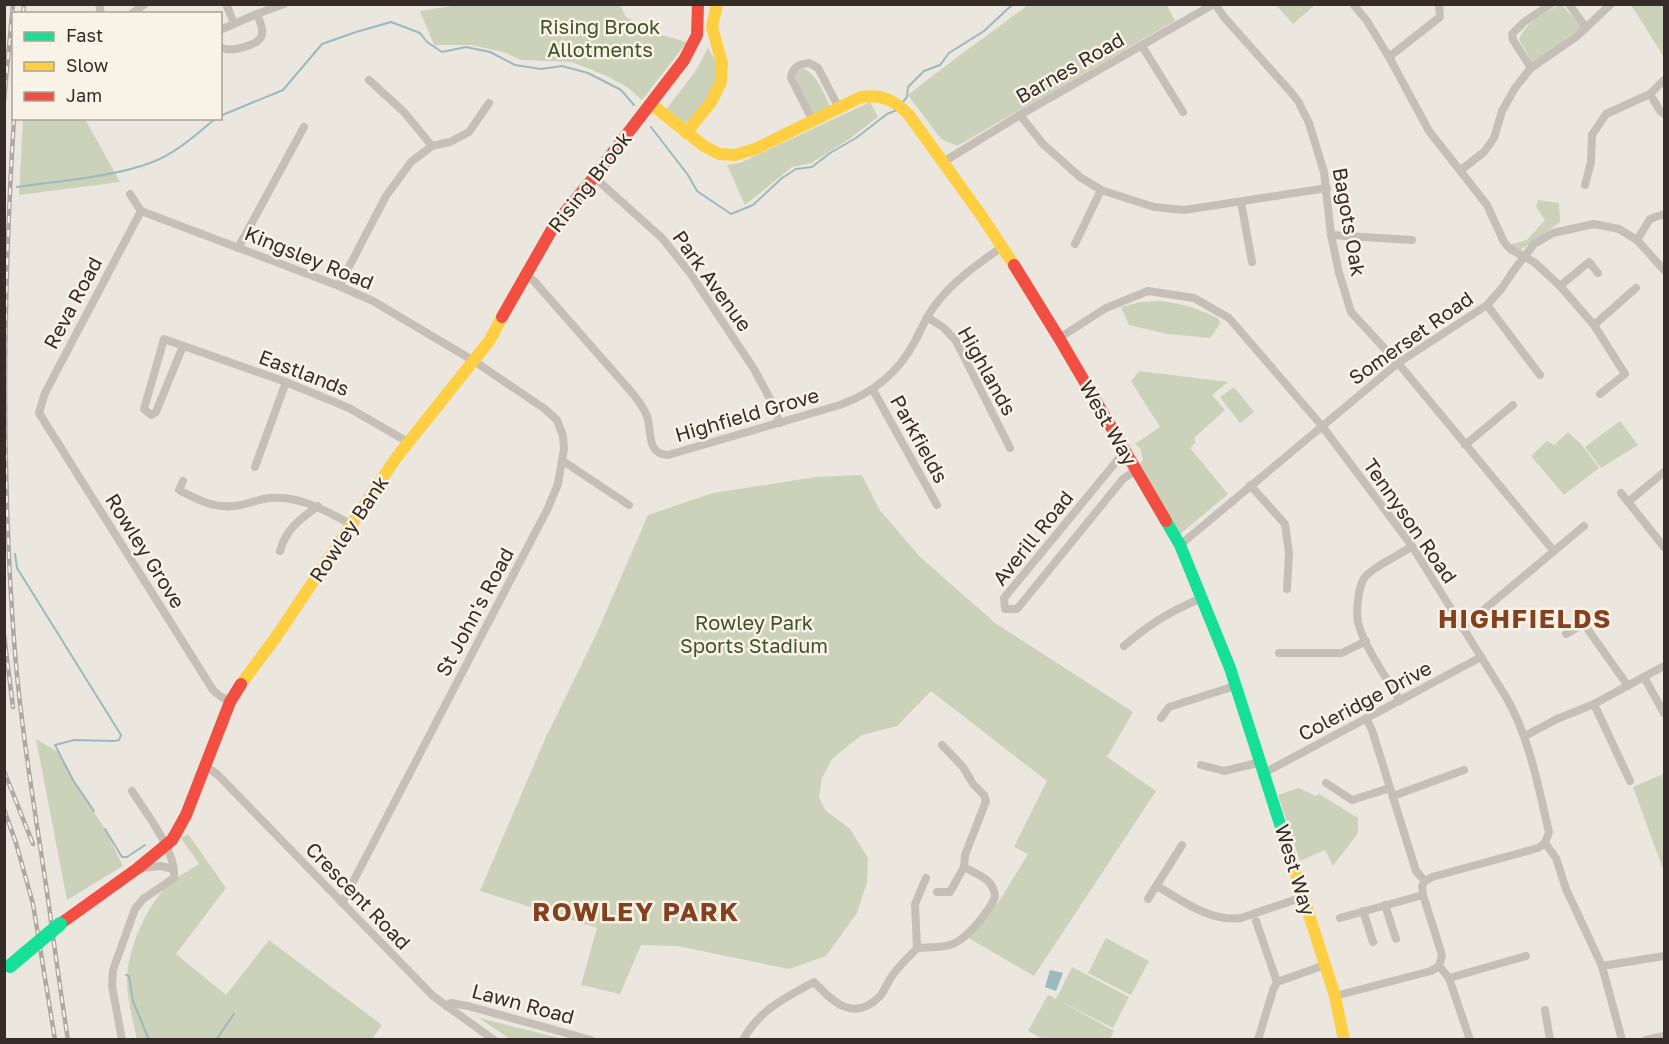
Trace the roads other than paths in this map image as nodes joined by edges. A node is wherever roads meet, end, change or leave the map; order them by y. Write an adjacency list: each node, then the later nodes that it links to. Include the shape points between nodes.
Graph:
1 (226, 4): 12 (street)
2 (284, 4): 11 (street)
3 (698, 4): 23 (main road, Rising Brook, via 698,26 690,51)
4 (717, 4): 30 (main road, via 711,32 722,65 721,82)
5 (1215, 4): 15 (street, Barnes Road); 36 (street, Bagots Oak, via 1298,101 1314,136)
6 (1353, 4): 17 (street)
7 (1439, 4): 17 (street, via 1440,17)
8 (1551, 4): 18 (street, via 1512,34)
9 (1569, 4): 13 (street)
10 (1611, 4): 13 (street)
11 (257, 14): 12 (street); 16 (street, via 262,31 257,41 232,51)
12 (234, 23): 14 (street)
13 (1586, 28): 18 (street)
14 (222, 29)
15 (1142, 46): 25 (street); 27 (street, Barnes Road)
16 (222, 48)
17 (1389, 57): 33 (street, via 1421,120)
18 (1531, 68): 33 (street, via 1502,111 1494,138 1484,152)
19 (369, 80): 31 (street, via 405,112)
20 (1665, 80): 21 (street)
21 (1650, 94): 26 (street); 35 (street, via 1606,114 1592,135)
22 (489, 103): 31 (street, via 469,132)
23 (651, 104): 30 (main road, West Way); 34 (main road, Rising Brook)
24 (838, 106): 28 (main road, West Way); 28 (street, via 818,68 801,64 794,68 791,78); 32 (main road, West Way, via 867,95 882,96 900,105)
25 (1183, 112)
26 (1665, 114)
27 (1020, 115): 32 (street, Barnes Road); 37 (street, via 1043,144)
28 (812, 120): 30 (main road, West Way, via 755,149 734,155 710,151)
29 (304, 127): 47 (street)
30 (686, 133)
31 (432, 146): 53 (street, via 411,162 386,196)
32 (943, 162): 46 (main road, West Way)
33 (1461, 170): 48 (street, via 1487,206 1504,242)
34 (594, 177): 52 (main road, Rising Brook, via 555,224); 69 (street, Park Avenue, via 662,238 690,273 750,362)
35 (1585, 185)
36 (1327, 188): 39 (street); 42 (street, Bagots Oak)
37 (1101, 190): 39 (street, via 1170,209); 45 (street)
38 (130, 194): 40 (street)
39 (1241, 202): 49 (street)
40 (141, 211): 47 (street, Kingsley Road); 68 (street, Reva Road, via 45,393)
41 (1665, 214): 44 (street, via 1650,219)
42 (1330, 235): 43 (street); 62 (street, Bagots Oak, via 1351,312)
43 (1412, 240)
44 (1637, 240): 48 (street, Somerset Road, via 1618,229 1594,224 1553,233 1534,244); 50 (street, Somerset Road)
45 (1075, 244)
46 (1002, 247): 57 (street, Highfield Grove, via 957,280); 59 (main road, West Way)
47 (238, 248): 53 (street, Kingsley Road)
48 (1524, 258): 54 (street); 56 (street, Somerset Road)
49 (1252, 262)
50 (1665, 270)
51 (1598, 273): 54 (street, via 1589,262)
52 (525, 275): 61 (main road, Rising Brook); 69 (street, Highfield Grove, via 634,394 646,416 652,447 659,453 668,455)
53 (339, 286): 61 (street, Kingsley Road, via 402,317)
54 (1560, 286): 58 (street)
55 (1636, 288): 58 (street)
56 (1487, 305): 62 (street, Somerset Road); 63 (street)
57 (927, 317): 65 (street, Highfield Grove, via 902,362); 73 (street, Highlands, via 956,341)
58 (1594, 325): 66 (street, via 1625,374)
59 (1059, 338): 70 (street, Tennyson Road, via 1106,308 1148,291 1194,298 1229,318); 74 (main road, West Way)
60 (183, 346): 60 (street, via 156,412 151,415 144,409 164,339); 64 (street, Eastlands)
61 (474, 361): 71 (main road, Rowley Bank); 75 (street, St John's Road, via 552,414 563,436)
62 (1398, 363): 70 (street, Somerset Road); 72 (street, Bagots Oak)
63 (1540, 375)
64 (286, 382): 71 (street, Eastlands, via 349,408); 76 (street)
65 (873, 390): 69 (street, Highfield Grove, via 840,405); 84 (street, Parkfields)
66 (1600, 394)
67 (1512, 405): 72 (street)
68 (39, 412): 108 (street, Rowley Grove, via 213,690)
69 (780, 423)
70 (1322, 426): 80 (street, Somerset Road); 89 (street, Tennyson Road)
71 (408, 442): 86 (main road, Rowley Bank)
72 (1465, 445): 91 (street, Bagots Oak)
73 (1010, 448)
74 (1125, 451): 77 (main road, West Way); 77 (street, Averill Road, via 1004,598 1005,609 1017,609 1123,479)
75 (563, 460): 83 (street); 136 (street, St John's Road, via 547,510)
76 (255, 467)
77 (1136, 470): 88 (main road, West Way)
78 (1665, 472): 82 (street)
79 (183, 481): 85 (street, via 180,490 216,507 269,498)
80 (1250, 485): 88 (street, Somerset Road); 93 (street, via 1285,524 1290,554)
81 (1621, 493): 82 (street)
82 (1628, 502): 90 (street)
83 (629, 505)
84 (938, 505)
85 (318, 506): 86 (street); 92 (street, via 296,522)
86 (352, 525): 108 (main road, Rowley Bank)
87 (1584, 526): 91 (street)
88 (1180, 545): 94 (main road, West Way)
89 (1412, 546): 97 (street, Tennyson Road); 99 (street, via 1362,581 1358,622)
90 (1665, 547)
91 (1553, 550): 97 (street)
92 (280, 551)
93 (1287, 588)
94 (1202, 598): 100 (street, via 1148,625); 105 (main road, West Way)
95 (1598, 613): 96 (street)
96 (1584, 624): 98 (street); 106 (street)
97 (1462, 628): 102 (street, Tennyson Road)
98 (1566, 634)
99 (1366, 641): 101 (street, via 1342,652); 107 (street)
100 (1124, 646)
101 (1279, 653)
102 (1481, 657): 107 (street, Coleridge Drive); 113 (street, Tennyson Road)
103 (1665, 666): 104 (street)
104 (1644, 677): 106 (street); 110 (street)
105 (1235, 686): 111 (street, via 1169,707); 117 (main road, West Way)
106 (1628, 686): 109 (street)
107 (1400, 701): 112 (street, Coleridge Drive)
108 (230, 702): 116 (main road, Rowley Bank)
109 (1594, 704): 113 (street); 119 (street)
110 (1664, 713)
111 (1161, 718)
112 (1366, 718): 117 (street, Coleridge Drive); 122 (street)
113 (1525, 736): 123 (street, Tennyson Road, via 1549,832)
114 (942, 745): 126 (street, via 986,801)
115 (1201, 765): 117 (street, Coleridge Drive, via 1224,771)
116 (206, 766): 124 (main road, Rowley Bank, via 178,831); 136 (street, Crescent Road)
117 (1263, 767): 134 (main road, West Way)
118 (1464, 770): 122 (street)
119 (1630, 781)
120 (1326, 783): 122 (street, via 1352,800)
121 (132, 791): 124 (street)
122 (1392, 792): 130 (street, via 1416,871)
123 (1545, 843): 130 (street); 147 (street, Tennyson Road, via 1556,858)
124 (166, 845): 127 (main road, Rowley Bank); 128 (street)
125 (1182, 845): 131 (street)
126 (964, 867): 132 (street, via 950,892); 143 (street, via 992,885 992,905 965,936 951,945)
127 (138, 868): 128 (street); 149 (main road, Rowley Bank, bridge, via 60,924)
128 (173, 868): 156 (street, via 174,878 135,909 113,970 112,986)
129 (927, 878): 143 (street, via 915,904)
130 (1425, 881): 133 (street)
131 (1156, 886): 134 (street, via 1207,914 1230,920); 135 (street)
132 (937, 892)
133 (1423, 895): 137 (street); 148 (street, via 1442,955)
134 (1303, 897): 146 (main road, West Way)
135 (1148, 899)
136 (342, 903): 153 (street, Crescent Road)
137 (1385, 905): 138 (street); 141 (street)
138 (1363, 911): 139 (street); 142 (street)
139 (1340, 918)
140 (1256, 921): 151 (street)
141 (1396, 939)
142 (1373, 942)
143 (917, 948): 159 (street, via 881,996 863,1008 855,1010 837,1003 814,982 766,1010)
144 (1526, 956): 150 (street)
145 (1665, 956): 147 (street)
146 (1325, 964): 151 (street); 152 (main road, West Way)
147 (1602, 966): 164 (street, Tennyson Road)
148 (1435, 968): 150 (street); 152 (street)
149 (7, 969)
150 (1449, 978): 162 (street)
151 (1277, 982): 160 (street)
152 (1335, 996): 161 (main road, West Way)
153 (446, 1006): 157 (street, Crescent Road); 158 (street, Lawn Road, via 462,1004)
154 (1545, 1010): 163 (street)
155 (1665, 1036): 165 (street)
156 (122, 1040)
157 (494, 1040)
158 (591, 1040)
159 (743, 1040)
160 (1258, 1040)
161 (1344, 1040)
162 (1470, 1040)
163 (1550, 1040)
164 (1622, 1040)
165 (1646, 1040)

